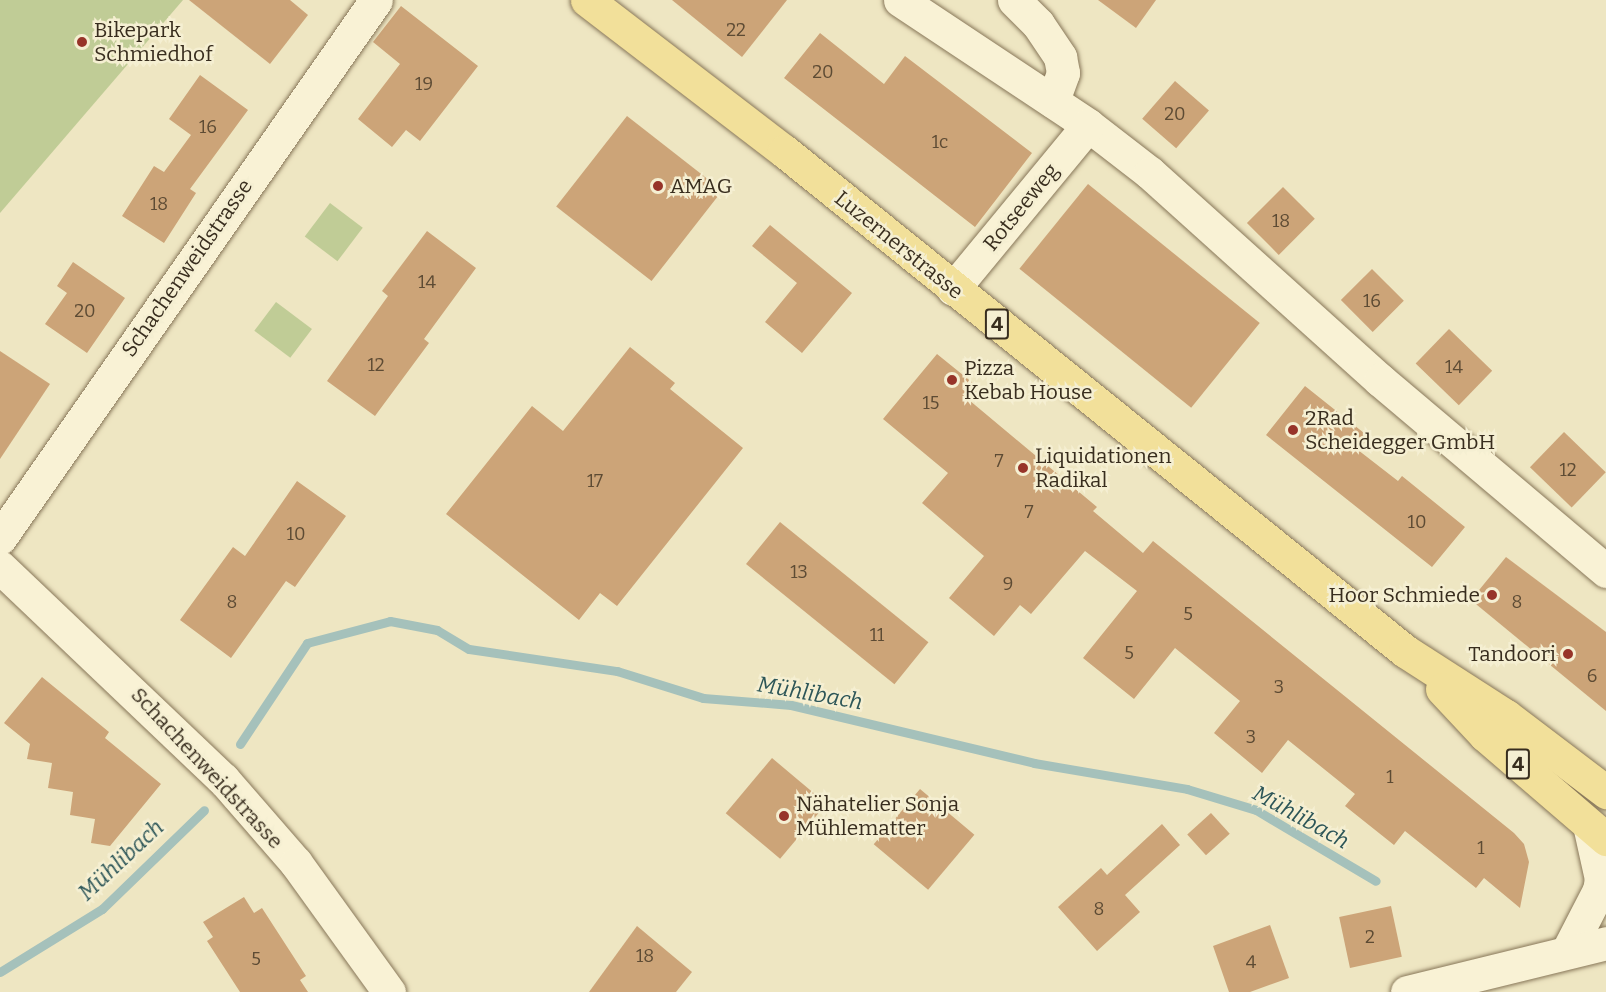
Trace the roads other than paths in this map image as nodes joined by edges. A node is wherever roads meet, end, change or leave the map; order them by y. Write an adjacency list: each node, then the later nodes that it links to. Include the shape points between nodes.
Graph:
1 (376, 0): 8 (street, Schachenweidstrasse)
2 (587, 0): 7 (main road, Luzernerstrasse / 4)
3 (900, 0): 5 (street)
4 (1014, 0): 5 (street, via 1038,24 1060,57 1063,73)
5 (1053, 101): 6 (street)
6 (1088, 125): 7 (street, Rotseeweg); 10 (street, via 1150,172 1380,380)
7 (953, 289): 11 (main road, Luzernerstrasse / 4)
8 (0, 538)
9 (0, 567): 16 (street, Schachenweidstrasse, via 223,779 296,863)
10 (1606, 571)
11 (1405, 651): 12 (main road, 4, via 1506,716); 13 (main road, 4, via 1485,735)
12 (1606, 792)
13 (1597, 832): 15 (street, via 1599,890)
14 (1606, 943): 15 (street)
15 (1567, 952): 17 (street)
16 (388, 992)
17 (1407, 992)

